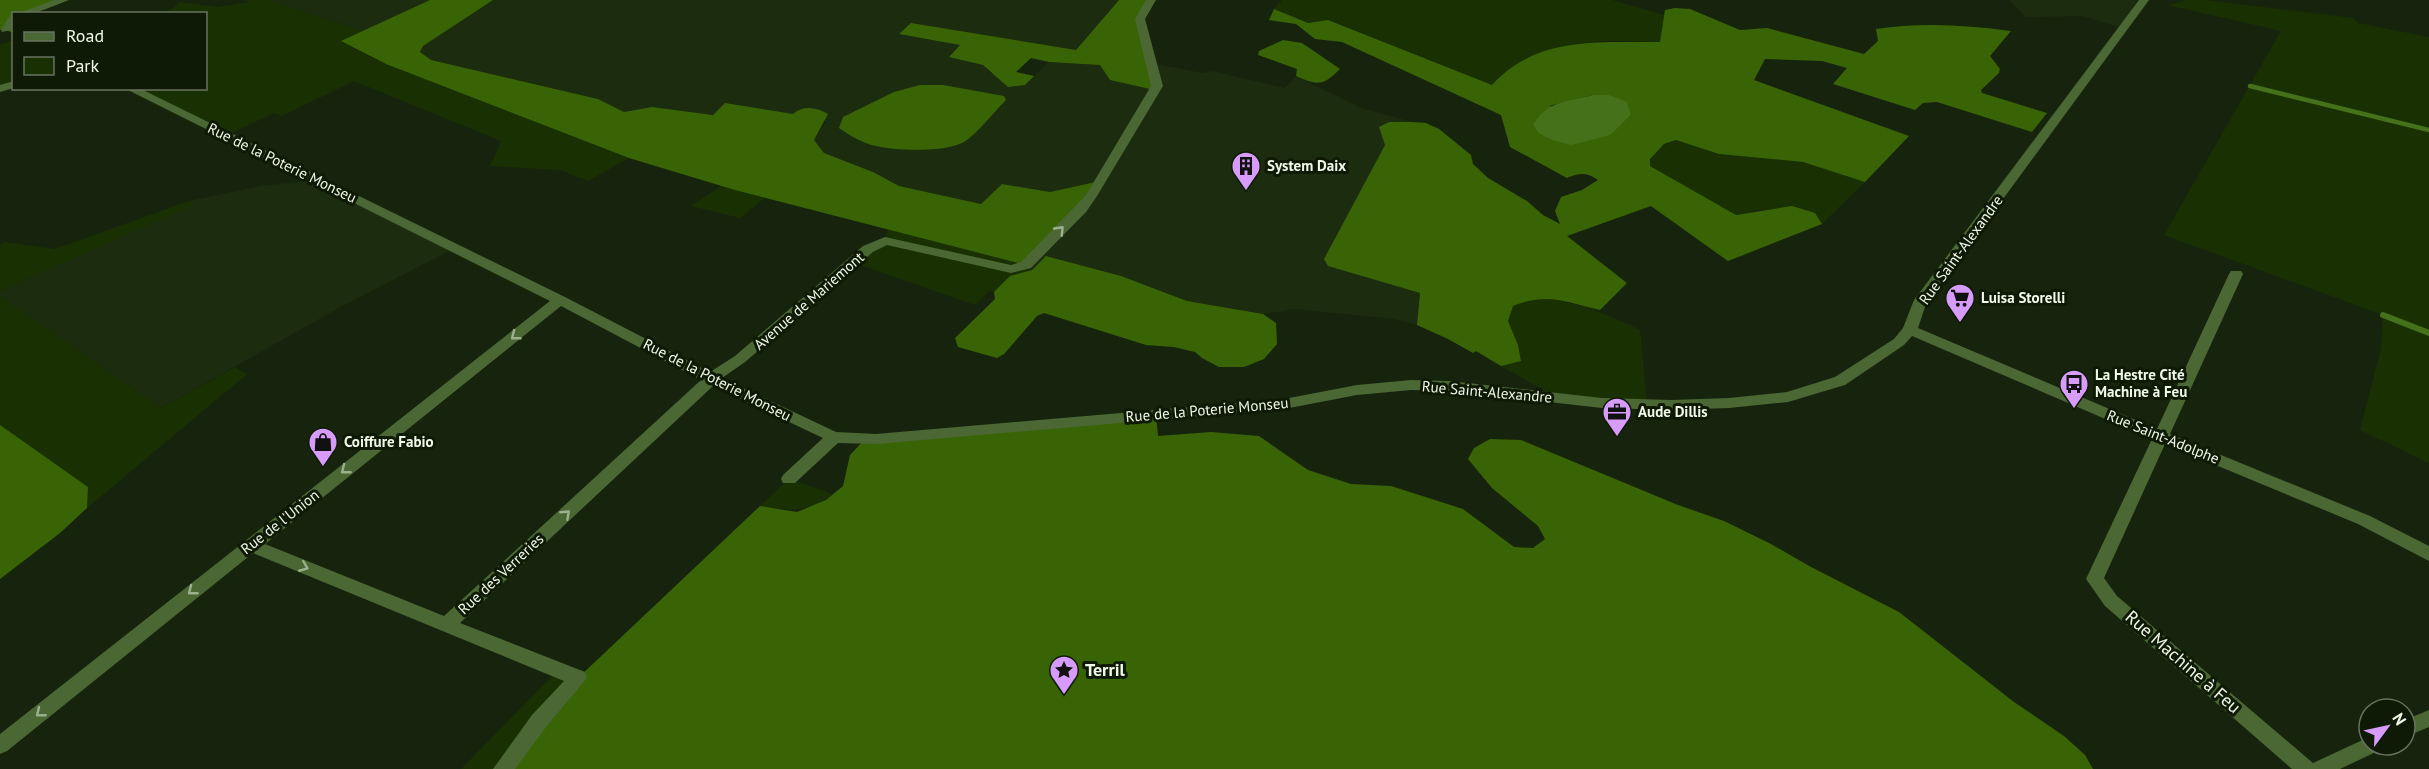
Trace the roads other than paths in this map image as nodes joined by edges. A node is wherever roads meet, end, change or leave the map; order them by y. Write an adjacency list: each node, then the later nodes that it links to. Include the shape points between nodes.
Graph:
1 (64, 0): 4 (street)
2 (1151, 0): 9 (street, Avenue de Mariemont, one-way to 2, via 740,359 860,255 885,241 996,267 1026,265 1091,196 1157,86 1140,19)
3 (2145, 0): 8 (street, Rue Saint-Alexandre, via 1919,303)
4 (27, 12)
5 (133, 90): 7 (street, Rue de la Poterie Monseu)
6 (2236, 274): 12 (street)
7 (560, 300): 9 (street, Rue de la Poterie Monseu); 14 (street, Rue de l'Union, one-way to 14)
8 (1910, 330): 10 (street, Rue Saint-Alexandre, via 1899,342 1840,381 1802,394 1755,401 1693,405 1602,403 1431,385); 12 (street, Rue Saint-Adolphe)
9 (711, 379): 11 (street, Rue de la Poterie Monseu); 16 (street, Rue des Verreries, one-way to 9)
10 (1357, 390): 11 (street, Rue de la Poterie Monseu, via 1284,404 876,439)
11 (834, 436): 13 (street)
12 (2162, 436): 15 (street, Rue Saint-Adolphe, via 2350,515); 20 (street, Rue Machine à Feu, via 2095,579 2111,601)
13 (789, 479)
14 (250, 545): 16 (street, Rue des Verreries, one-way to 16); 17 (street, Rue de l'Union, one-way to 17)
15 (2429, 554)
16 (446, 625): 19 (street, via 578,678)
17 (0, 745)
18 (2357, 751): 21 (street)
19 (503, 769)
20 (2306, 769)
21 (2319, 769)

